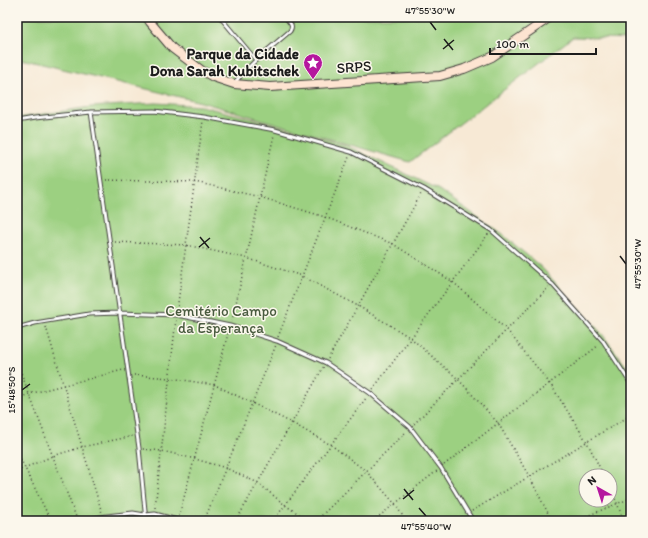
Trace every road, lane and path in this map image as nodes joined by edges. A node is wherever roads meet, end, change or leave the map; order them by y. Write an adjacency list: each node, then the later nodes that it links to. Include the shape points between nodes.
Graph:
1 (147, 17): 6 (main road, SRPS, via 172,48 213,78)
2 (220, 17): 5 (lane)
3 (285, 17): 5 (lane, via 291,24 291,30)
4 (548, 17): 6 (main road, SRPS, via 492,57 440,76 270,86)
5 (256, 60): 6 (lane)
6 (234, 84)
7 (90, 112): 8 (lane); 9 (lane); 10 (lane, via 154,111 275,130 351,152)
8 (17, 121)
9 (100, 180): 12 (lane); 13 (path, via 195,182 260,197 318,215)
10 (424, 189): 11 (lane); 13 (path)
11 (491, 230): 14 (path); 15 (lane)
12 (109, 241): 16 (path, via 186,245 246,258 302,276); 17 (lane)
13 (393, 244): 14 (path); 16 (path)
14 (453, 282): 20 (path); 21 (path)
15 (552, 284): 20 (path); 22 (lane)
16 (358, 306): 21 (path); 24 (path)
17 (119, 313): 18 (lane, via 88,314); 24 (lane, via 177,315 230,326 277,342); 25 (lane)
18 (44, 321): 19 (lane); 30 (path)
19 (17, 328)
20 (506, 330): 27 (path); 28 (path)
21 (411, 338): 27 (path); 31 (path)
22 (603, 341): 28 (path); 29 (lane)
23 (17, 362): 32 (path)
24 (326, 364): 31 (lane); 35 (path)
25 (128, 369): 26 (lane); 30 (path)
26 (128, 374): 35 (path, via 215,385); 38 (lane)
27 (458, 378): 36 (path); 37 (path)
28 (550, 383): 36 (path); 39 (path)
29 (631, 384)
30 (63, 385): 32 (path); 41 (path)
31 (370, 393): 37 (lane); 40 (path)
32 (29, 394): 33 (path); 44 (path)
33 (17, 399)
34 (631, 415): 39 (path)
35 (292, 423): 40 (path); 51 (path)
36 (498, 423): 46 (path); 50 (path)
37 (410, 428): 46 (lane); 48 (path)
38 (138, 436): 41 (path); 42 (lane)
39 (587, 442): 47 (path); 50 (path)
40 (331, 445): 48 (path); 55 (path)
41 (82, 447): 44 (path); 60 (path)
42 (140, 448): 51 (path, via 195,458 226,468); 59 (lane)
43 (17, 452): 45 (path)
44 (53, 456): 45 (path); 62 (path)
45 (25, 468): 49 (path); 61 (path)
46 (441, 468): 54 (path); 58 (lane)
47 (600, 468)
48 (366, 471): 54 (path); 68 (path)
49 (17, 472)
50 (529, 476): 58 (path); 73 (path)
51 (258, 483): 55 (path); 65 (path)
52 (631, 498): 53 (path)
53 (618, 503)
54 (395, 504): 69 (path); 70 (path)
55 (285, 505): 66 (path); 67 (path)
56 (618, 506): 75 (path)
57 (605, 508): 74 (path)
58 (468, 513): 71 (path); 72 (lane)
59 (145, 515): 60 (lane, via 133,513); 63 (lane); 64 (lane, via 155,514)
60 (103, 516): 62 (lane)
61 (51, 521)
62 (77, 521)
63 (146, 521)
64 (181, 521)
65 (236, 521)
66 (273, 521)
67 (309, 521)
68 (316, 521)
69 (374, 521)
70 (406, 521)
71 (455, 521)
72 (473, 521)
73 (552, 521)
74 (575, 521)
75 (624, 521)

